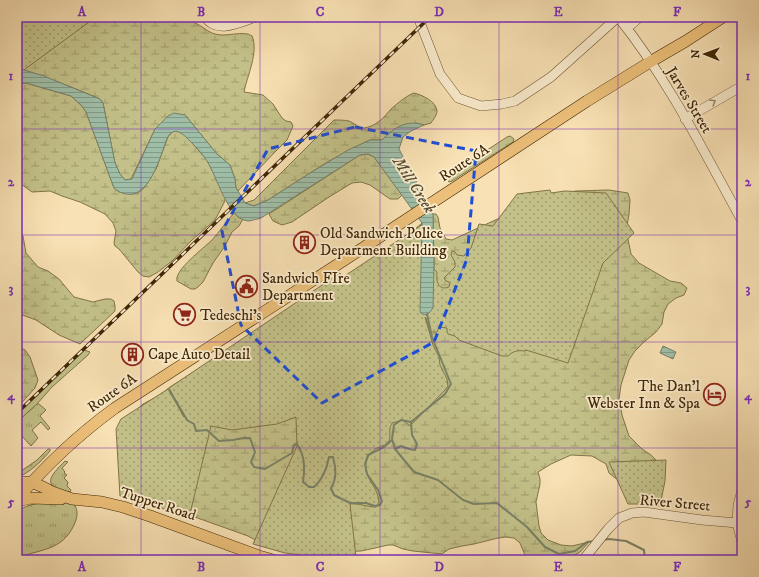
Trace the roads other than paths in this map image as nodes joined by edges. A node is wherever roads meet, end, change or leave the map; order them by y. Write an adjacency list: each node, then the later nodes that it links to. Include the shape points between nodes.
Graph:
1 (205, 17): 2 (street, via 213,25 220,27)
2 (256, 17)
3 (418, 17): 4 (street, via 440,74 458,98 481,106 515,101 551,77)
4 (618, 17): 7 (street, Jarves Street)
5 (640, 17): 7 (street)
6 (723, 17): 8 (main road, Route 6A)
7 (627, 28): 8 (street, Jarves Street)
8 (650, 62): 10 (street, Jarves Street); 12 (main road, Route 6A, via 115,408 76,438)
9 (742, 86): 10 (street, one-way to 9)
10 (685, 119): 11 (street, Jarves Street)
11 (742, 221)
12 (31, 482): 13 (main road); 15 (main road, Tupper Road); 16 (main road, Route 6A)
13 (17, 484)
14 (742, 490): 17 (street)
15 (72, 499): 16 (main road); 19 (main road, Tupper Road, via 102,502 135,510)
16 (17, 500)
17 (737, 523): 18 (street); 20 (street, River Street, via 644,512 632,514 619,518)
18 (742, 542)
19 (273, 560)
20 (584, 560)

